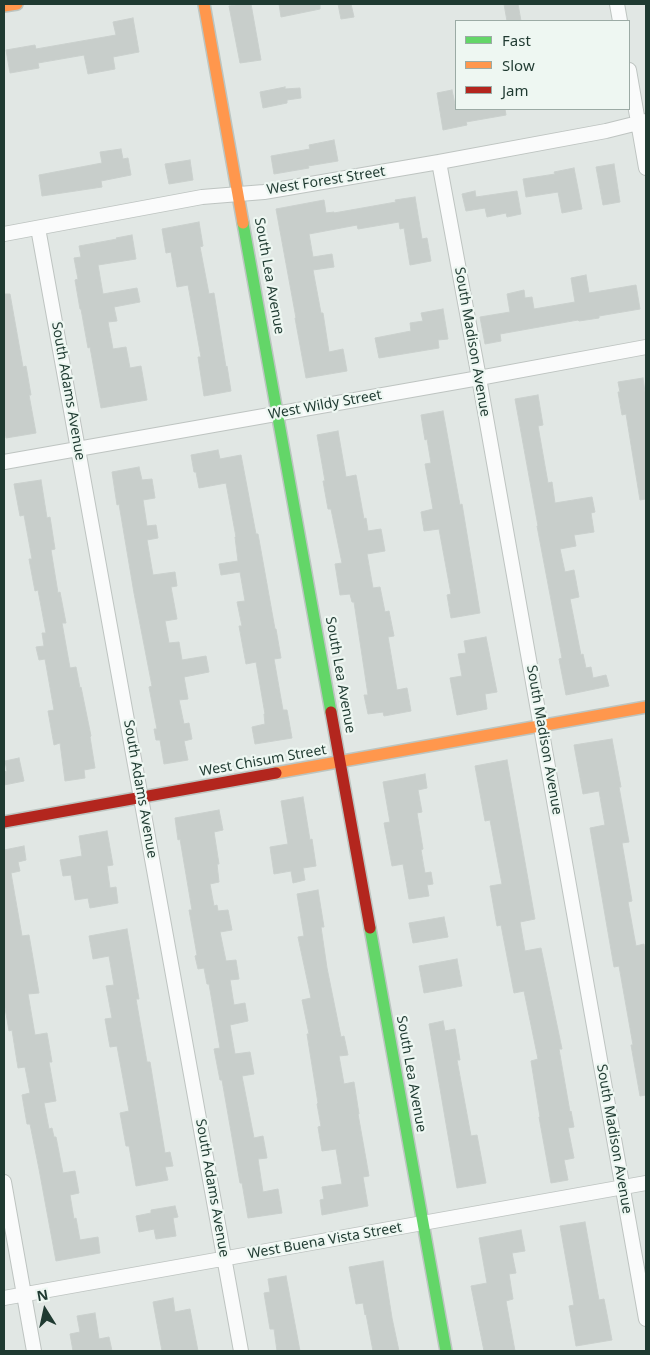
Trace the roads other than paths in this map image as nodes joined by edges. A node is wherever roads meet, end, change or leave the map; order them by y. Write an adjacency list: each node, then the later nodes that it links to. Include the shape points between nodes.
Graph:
1 (17, 4): 4 (street)
2 (204, 4): 10 (street, South Lea Avenue)
3 (617, 4): 5 (street)
4 (4, 6)
5 (620, 20)
6 (630, 74): 7 (street)
7 (642, 122): 8 (street, West Forest Street); 9 (street)
8 (439, 162): 10 (street, West Forest Street, via 264,192); 14 (street, South Madison Avenue)
9 (646, 168)
10 (238, 193): 11 (street, West Forest Street); 15 (street, South Lea Avenue)
11 (38, 228): 12 (street, West Forest Street); 16 (street, South Adams Avenue)
12 (4, 234)
13 (646, 347): 14 (street, West Wildy Street)
14 (479, 378): 15 (street, West Wildy Street); 19 (street, South Madison Avenue)
15 (278, 414): 16 (street, West Wildy Street); 20 (street, South Lea Avenue)
16 (78, 449): 17 (street, West Wildy Street); 21 (street, South Adams Avenue)
17 (4, 462)
18 (646, 707): 19 (street, West Chisum Street)
19 (541, 726): 20 (street, West Chisum Street); 25 (street, South Madison Avenue)
20 (340, 763): 21 (street, West Chisum Street); 26 (street, South Lea Avenue)
21 (141, 798): 22 (street, West Chisum Street); 27 (street, South Adams Avenue)
22 (4, 822)
23 (4, 1182): 28 (street)
24 (646, 1182): 25 (street, West Buena Vista Street)
25 (623, 1187): 26 (street, West Buena Vista Street); 30 (street, South Madison Avenue)
26 (423, 1224): 27 (street, West Buena Vista Street); 33 (street, South Lea Avenue)
27 (224, 1259): 28 (street, West Buena Vista Street); 32 (street, South Adams Avenue)
28 (24, 1295): 29 (street, West Buena Vista Street); 31 (street)
29 (4, 1298)
30 (646, 1319)
31 (34, 1351)
32 (241, 1351)
33 (446, 1351)

